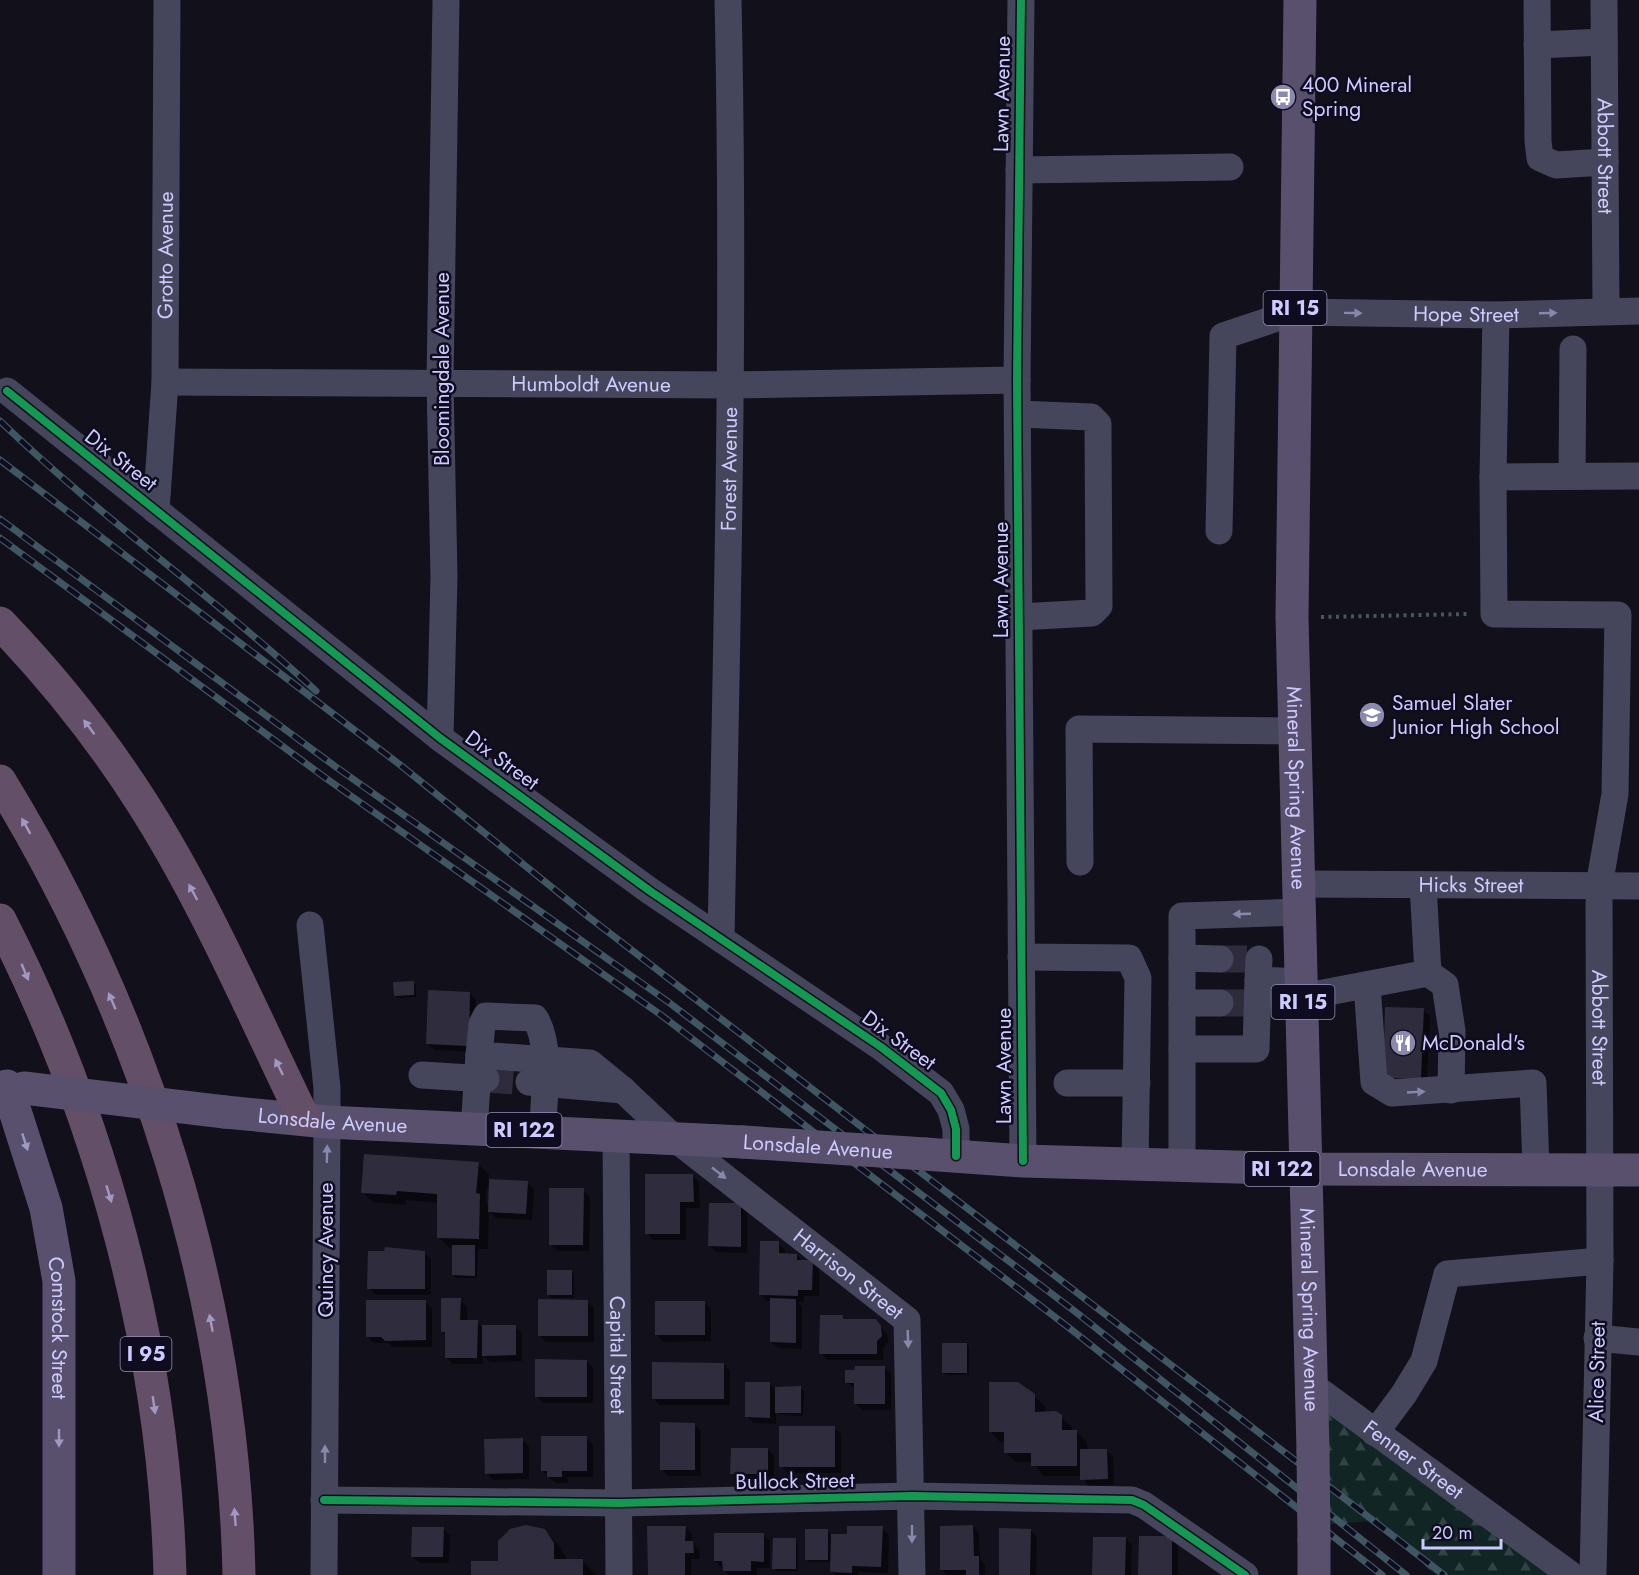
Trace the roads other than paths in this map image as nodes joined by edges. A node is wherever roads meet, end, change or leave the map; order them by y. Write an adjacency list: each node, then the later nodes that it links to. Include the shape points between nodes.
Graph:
1 (167, 0): 20 (street, Grotto Avenue)
2 (446, 0): 19 (street, Bloomingdale Avenue)
3 (728, 0): 21 (street, Forest Avenue)
4 (1021, 0): 12 (street, Lawn Avenue)
5 (1300, 0): 15 (main road, Mineral Spring Avenue / RI 15)
6 (1537, 0): 9 (street)
7 (1604, 0): 8 (street, Abbott Street)
8 (1604, 42): 9 (street); 10 (street, Abbott Street)
9 (1537, 45): 10 (street, via 1540,158 1556,165)
10 (1605, 162): 13 (street, Abbott Street)
11 (1230, 166): 12 (street)
12 (1019, 170): 18 (street, Lawn Avenue)
13 (1606, 311): 14 (street, Hope Street); 16 (street, Hope Street, one-way to 13)
14 (1639, 311)
15 (1295, 312): 16 (street, Hope Street, one-way to 16); 28 (street, Hope Street, via 1223,336); 31 (main road, Mineral Spring Avenue / RI 15, via 1292,617)
16 (1496, 315): 26 (street)
17 (1573, 349): 24 (street)
18 (1017, 380): 21 (street, Humboldt Avenue); 23 (street, Lawn Avenue)
19 (440, 381): 20 (street, Humboldt Avenue); 21 (street, Humboldt Avenue); 32 (street, Bloomingdale Avenue, via 444,577)
20 (165, 382): 27 (street, Grotto Avenue)
21 (729, 385): 41 (street, Forest Avenue)
22 (7, 391): 27 (street, Dix Street)
23 (1018, 414): 29 (street, Lawn Avenue); 29 (street, via 1091,417 1098,424 1100,606 1092,613)
24 (1572, 476): 25 (street); 26 (street)
25 (1639, 476)
26 (1493, 477): 36 (street, Abbott Street, via 1494,614 1618,615 1615,794)
27 (156, 511): 32 (street, Dix Street)
28 (1219, 531)
29 (1019, 617): 42 (street, Lawn Avenue)
30 (0, 623): 59 (highway, one-way to 30, via 149,814 74,709)
31 (1296, 731): 34 (street, via 1079,729); 38 (main road, Mineral Spring Avenue / RI 15)
32 (440, 738): 41 (street, Dix Street)
33 (0, 781): 82 (highway, one-way to 33, via 232,1472 220,1377 203,1282 177,1182 154,1110 97,967 56,881)
34 (1080, 862)
35 (1423, 885): 36 (street, Hicks Street); 38 (street, Hicks Street); 45 (street)
36 (1599, 886): 37 (street, Hicks Street); 70 (street, Abbott Street)
37 (1639, 886)
38 (1301, 898): 43 (street, Hicks Street, one-way to 43, via 1182,916); 47 (main road, Mineral Spring Avenue / RI 15)
39 (0, 920): 81 (highway, I 95, one-way to 81, via 23,965 75,1096 119,1229 150,1378)
40 (310, 925): 59 (street, Quincy Avenue, via 327,1088)
41 (721, 939): 64 (street, Dix Street, via 941,1092 956,1129)
42 (1021, 957): 56 (street, via 1129,958 1138,978); 65 (street, Lawn Avenue)
43 (1182, 958): 44 (street); 48 (street)
44 (1220, 959)
45 (1428, 974): 46 (street); 58 (street, via 1445,986 1452,1031)
46 (1367, 985): 47 (street); 54 (street)
47 (1302, 989): 50 (street, via 1259,969 1256,1049); 68 (main road, Mineral Spring Avenue / RI 15)
48 (1182, 1003): 49 (street); 50 (street)
49 (1220, 1003)
50 (1182, 1049): 67 (street)
51 (481, 1071): 52 (street); 53 (street); 53 (street, via 482,1024 486,1016 535,1018 542,1031); 60 (street)
52 (422, 1075)
53 (540, 1075): 61 (street); 63 (street, via 590,1063)
54 (1374, 1082): 58 (street, one-way to 58, via 1392,1093); 58 (street, via 1379,1067 1380,1001 1389,988 1427,990 1438,1008 1436,1071)
55 (1067, 1083): 56 (street)
56 (1137, 1083): 66 (street)
57 (10, 1086): 59 (main road, Lonsdale Avenue / RI 122, bridge); 80 (main road, Comstock Street, one-way to 80, via 46,1208 59,1281)
58 (1451, 1090): 69 (street, via 1533,1083)
59 (316, 1120): 60 (main road, Lonsdale Avenue / RI 122); 78 (street, Quincy Avenue, one-way to 59)
60 (474, 1129): 61 (main road, Lonsdale Avenue / RI 122)
61 (543, 1130): 62 (main road, Lonsdale Avenue / RI 122)
62 (616, 1135): 63 (main road, Lonsdale Avenue / RI 122); 79 (street, Capital Street)
63 (673, 1137): 64 (main road, Lonsdale Avenue / RI 122, bridge); 77 (street, Harrison Street, one-way to 77, via 907,1320)
64 (941, 1155): 65 (main road, Lonsdale Avenue / RI 122)
65 (1023, 1161): 66 (main road, Lonsdale Avenue / RI 122)
66 (1135, 1164): 67 (main road, Lonsdale Avenue / RI 122)
67 (1182, 1165): 68 (main road, Lonsdale Avenue / RI 122)
68 (1306, 1169): 69 (main road, Lonsdale Avenue / RI 122); 75 (main road, Mineral Spring Avenue / RI 15)
69 (1536, 1169): 70 (main road, Lonsdale Avenue / RI 122)
70 (1600, 1169): 71 (main road, Lonsdale Avenue / RI 122); 72 (street, Alice Street)
71 (1639, 1170)
72 (1600, 1261): 73 (street, Alice Street); 76 (street, via 1447,1274 1424,1361)
73 (1597, 1338): 74 (street); 89 (street, Alice Street)
74 (1639, 1342)
75 (1314, 1387): 76 (street, Fenner Street); 87 (main road, Mineral Spring Avenue / RI 15, bridge)
76 (1375, 1433): 88 (street, Fenner Street)
77 (912, 1496): 79 (street, Bullock Street); 85 (street, Harrison Street, one-way to 85); 86 (street, Bullock Street, via 1132,1500)
78 (324, 1500): 79 (street, Bullock Street); 83 (street, Quincy Avenue)
79 (620, 1503): 84 (street, Capital Street)
80 (59, 1575)
81 (170, 1575)
82 (238, 1575)
83 (324, 1575)
84 (619, 1575)
85 (912, 1575)
86 (1245, 1575)
87 (1314, 1575)
88 (1570, 1575)
89 (1593, 1575)

